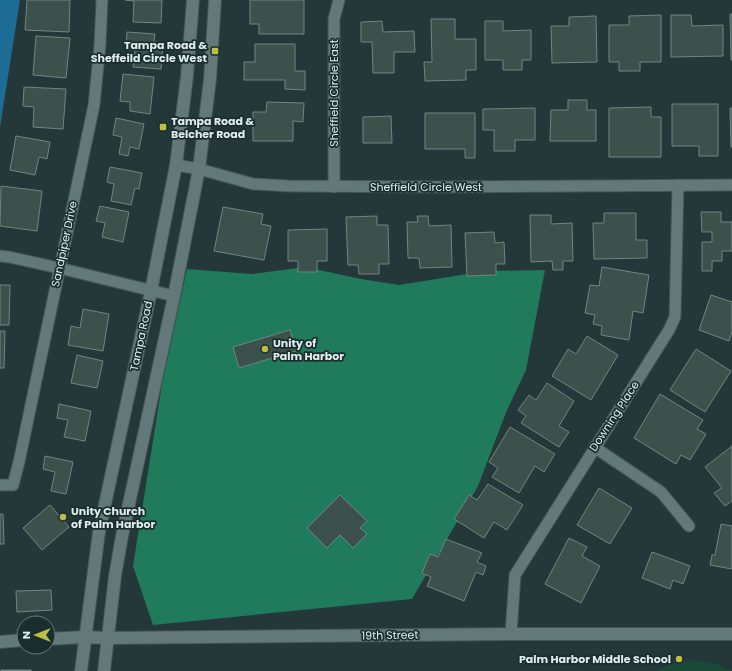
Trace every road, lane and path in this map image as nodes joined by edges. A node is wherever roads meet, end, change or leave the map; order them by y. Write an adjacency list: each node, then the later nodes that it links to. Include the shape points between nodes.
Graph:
1 (102, 0): 11 (street, Sandpiper Drive, via 94,105)
2 (192, 0): 5 (main road, Tampa Road, via 187,76)
3 (215, 0): 6 (main road, Tampa Road, via 210,79)
4 (339, 0): 9 (street, Sheffield Circle East, via 334,19)
5 (176, 166): 6 (street, Sheffield Circle West); 12 (main road, Tampa Road)
6 (199, 169): 9 (street, Sheffield Circle West, via 254,184); 13 (main road, Tampa Road)
7 (732, 185): 8 (street)
8 (678, 186): 9 (street, Sheffield Circle West); 14 (street, Downing Place, via 675,316 669,330)
9 (334, 187)
10 (0, 256): 11 (street)
11 (59, 268): 12 (street); 15 (street, Sandpiper Drive, via 13,485)
12 (151, 291): 13 (street); 19 (main road, Tampa Road, via 99,532)
13 (174, 296): 20 (main road, Tampa Road, via 122,536)
14 (594, 447): 16 (street, via 661,492); 17 (street, Downing Place, via 515,575)
15 (0, 485)
16 (689, 526)
17 (511, 634): 18 (main road, 19th Street); 20 (main road, 19th Street)
18 (732, 634)
19 (85, 637): 20 (main road, 19th Street); 21 (main road, 19th Street); 24 (main road, Tampa Road)
20 (108, 638): 25 (main road, Tampa Road)
21 (56, 639)
22 (16, 641): 23 (main road)
23 (0, 642)
24 (81, 671)
25 (104, 671)

